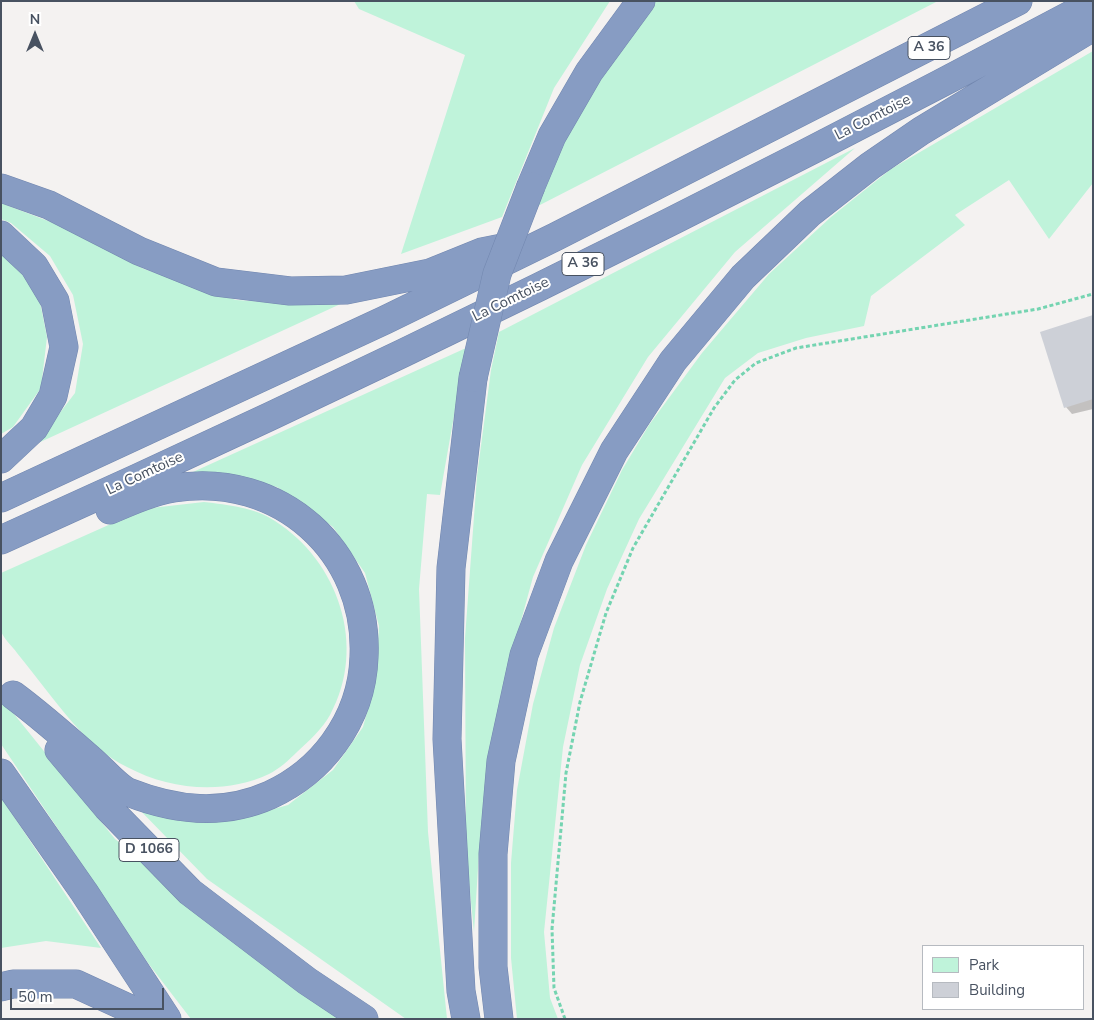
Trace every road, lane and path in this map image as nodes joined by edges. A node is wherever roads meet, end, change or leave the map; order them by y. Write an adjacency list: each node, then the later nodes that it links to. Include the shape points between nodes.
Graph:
1 (641, 1): 19 (highway, bridge, via 590,72 552,136 497,274 473,378 452,568 447,739 461,991)
2 (1018, 1): 7 (highway, A 36)
3 (1093, 3): 11 (highway, La Comtoise / A 36, via 573,269)
4 (1093, 27): 20 (highway, via 921,131 810,213 743,277 673,361 614,451 559,561 527,646 501,761 493,854 493,967)
5 (1, 188): 7 (highway, via 49,205 139,251 216,282 290,291 346,290 430,273 482,252)
6 (1, 235): 9 (highway, via 34,266 55,300 64,347 53,396 34,428)
7 (555, 237): 10 (highway, A 36, via 385,320)
8 (1093, 294): 21 (path, via 1038,309 796,348 756,363 736,380 714,408 633,548 606,613 580,702 566,772 552,929 554,988)
9 (1, 458)
10 (1, 498)
11 (65, 511): 12 (highway, La Comtoise / A 36); 13 (highway, via 100,514 148,494 175,488 203,487 233,489 289,510 313,528 333,550 360,606 365,638 364,670 357,702 344,730 328,752 285,788 255,802 197,809 163,804 126,791)
12 (1, 540)
13 (7, 687): 18 (highway, D 1066, via 107,807 190,892 307,981)
14 (1, 773): 17 (highway)
15 (1, 987): 16 (highway, via 13,984 76,984 128,1008)
16 (140, 1019)
17 (167, 1019)
18 (364, 1019)
19 (466, 1019)
20 (499, 1019)
21 (565, 1019)

